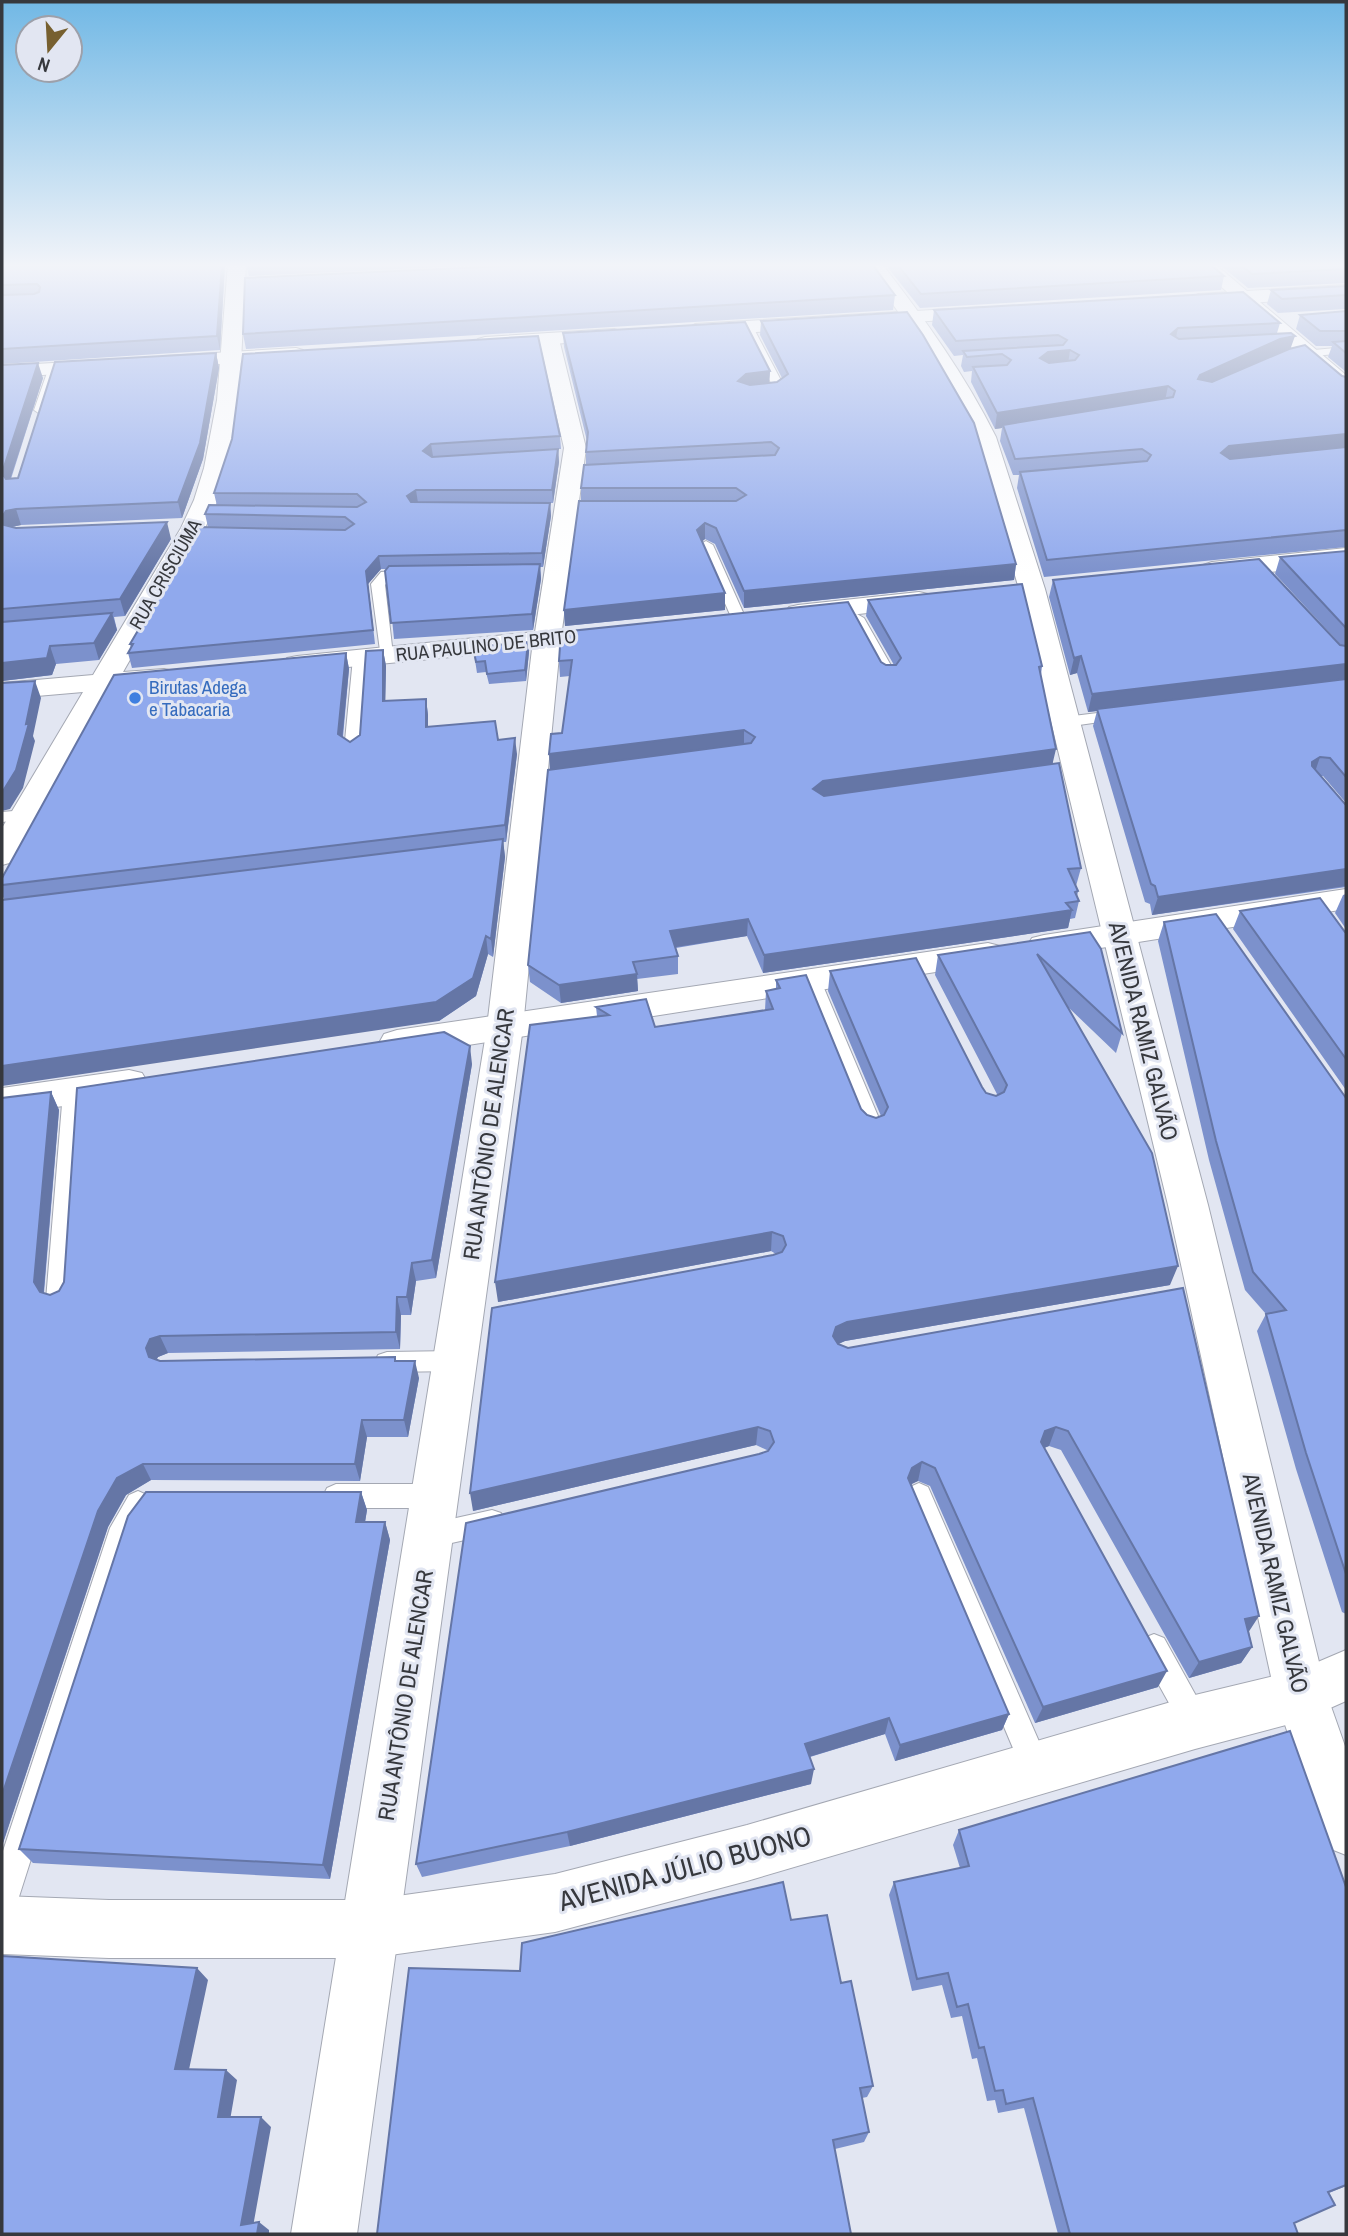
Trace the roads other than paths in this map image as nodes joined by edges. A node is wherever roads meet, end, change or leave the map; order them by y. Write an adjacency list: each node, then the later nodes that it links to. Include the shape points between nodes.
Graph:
1 (62, 368): 7 (street)
2 (231, 368): 26 (street, RUA CRISCIÚMA, via 217,471 195,525 130,623)
3 (555, 368): 21 (street, RUA ANTÔNIO DE ALENCAR, via 575,448 550,573)
4 (769, 368): 10 (lane, via 779,388 773,393)
5 (952, 368): 29 (street, AVENIDA RAMIZ GALVÃO, via 992,436)
6 (1325, 368): 9 (street)
7 (53, 369): 8 (street); 11 (lane)
8 (2, 372)
9 (1346, 385)
10 (746, 394)
11 (38, 417)
12 (706, 545): 18 (lane)
13 (1346, 556): 14 (street, via 1261,571)
14 (1190, 573)
15 (434, 574): 22 (lane, via 393,574 381,579)
16 (942, 598): 17 (street)
17 (851, 607): 18 (street); 25 (lane)
18 (739, 619): 19 (street)
19 (712, 622)
20 (602, 633): 21 (street, RUA PAULINO DE BRITO)
21 (547, 639): 22 (street, RUA PAULINO DE BRITO); 36 (street, RUA ANTÔNIO DE ALENCAR, via 538,780 518,848)
22 (373, 656): 23 (street, RUA PAULINO DE BRITO); 30 (lane)
23 (275, 666)
24 (195, 674): 26 (street)
25 (889, 676)
26 (101, 683): 27 (street); 31 (street, RUA CRISCIÚMA)
27 (2, 691)
28 (1132, 714): 29 (lane)
29 (1065, 722): 34 (street, AVENIDA RAMIZ GALVÃO, via 1071,771)
30 (352, 751)
31 (13, 816): 32 (street, RUA CRISCIÚMA)
32 (2, 855)
33 (1331, 909): 34 (street, via 1222,932)
34 (1119, 935): 35 (street, via 924,976); 52 (street, AVENIDA RAMIZ GALVÃO, via 1196,1292)
35 (811, 981): 36 (street, via 643,1014); 41 (lane)
36 (505, 1027): 37 (street); 43 (street, RUA ANTÔNIO DE ALENCAR, via 475,1318)
37 (370, 1047)
38 (167, 1077): 39 (street)
39 (73, 1091): 40 (street); 42 (lane)
40 (2, 1102)
41 (872, 1128)
42 (58, 1300)
43 (455, 1361): 44 (lane); 48 (street, RUA ANTÔNIO DE ALENCAR)
44 (359, 1363)
45 (158, 1495): 56 (lane, via 142,1499 123,1528)
46 (919, 1495): 54 (lane)
47 (313, 1496): 48 (lane)
48 (435, 1496): 50 (street, RUA ANTÔNIO DE ALENCAR)
49 (522, 1514): 50 (lane)
50 (429, 1536): 58 (street, RUA ANTÔNIO DE ALENCAR)
51 (1142, 1627): 53 (lane)
52 (1324, 1685): 53 (street, AVENIDA JÚLIO BUONO); 55 (street, AVENIDA RAMIZ GALVÃO)
53 (1195, 1723): 54 (street, AVENIDA JÚLIO BUONO)
54 (1037, 1771): 58 (street, AVENIDA JÚLIO BUONO, via 555,1903)
55 (1346, 1827)
56 (2, 1900)
57 (2, 1925): 58 (street, AVENIDA JÚLIO BUONO)
58 (369, 1929): 59 (street, RUA ANTÔNIO DE ALENCAR)
59 (324, 2234)

